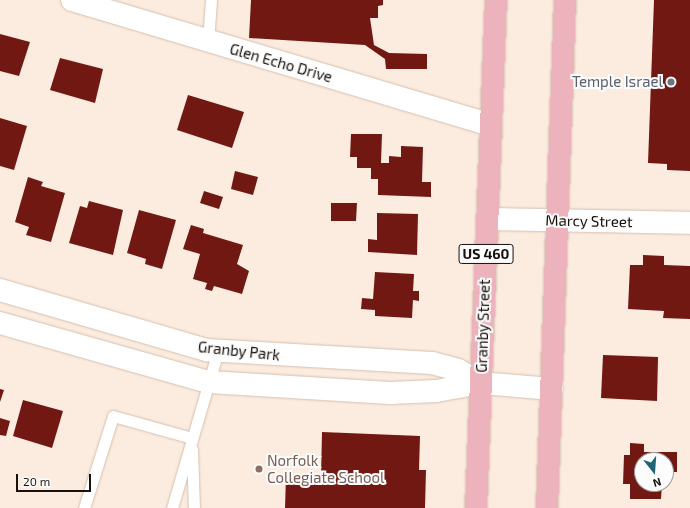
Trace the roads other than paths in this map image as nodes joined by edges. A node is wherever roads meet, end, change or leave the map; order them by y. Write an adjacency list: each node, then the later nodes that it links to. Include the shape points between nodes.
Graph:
1 (72, 0): 5 (street, Glen Echo Drive)
2 (211, 0): 5 (lane)
3 (496, 0): 6 (main road, Granby Street / US 460)
4 (565, 0): 8 (main road)
5 (208, 42): 6 (street, Glen Echo Drive)
6 (491, 125): 7 (main road, Granby Street / US 460)
7 (487, 219): 8 (street, Marcy Street); 14 (main road, Granby Street / US 460)
8 (558, 220): 9 (street, Marcy Street); 15 (main road)
9 (690, 223)
10 (0, 290): 12 (street, Granby Park, via 172,341)
11 (0, 322): 13 (street, Granby Park)
12 (218, 351): 13 (lane); 14 (street, Granby Park, via 432,362 458,370)
13 (208, 382): 14 (street, Granby Park, via 390,392 436,391); 16 (lane)
14 (481, 383): 15 (street, Granby Park); 20 (main road, Granby Street / US 460)
15 (552, 389): 21 (main road)
16 (192, 438): 17 (lane, via 113,416); 18 (lane); 19 (lane)
17 (84, 508)
18 (172, 508)
19 (194, 508)
20 (476, 508)
21 (547, 508)

